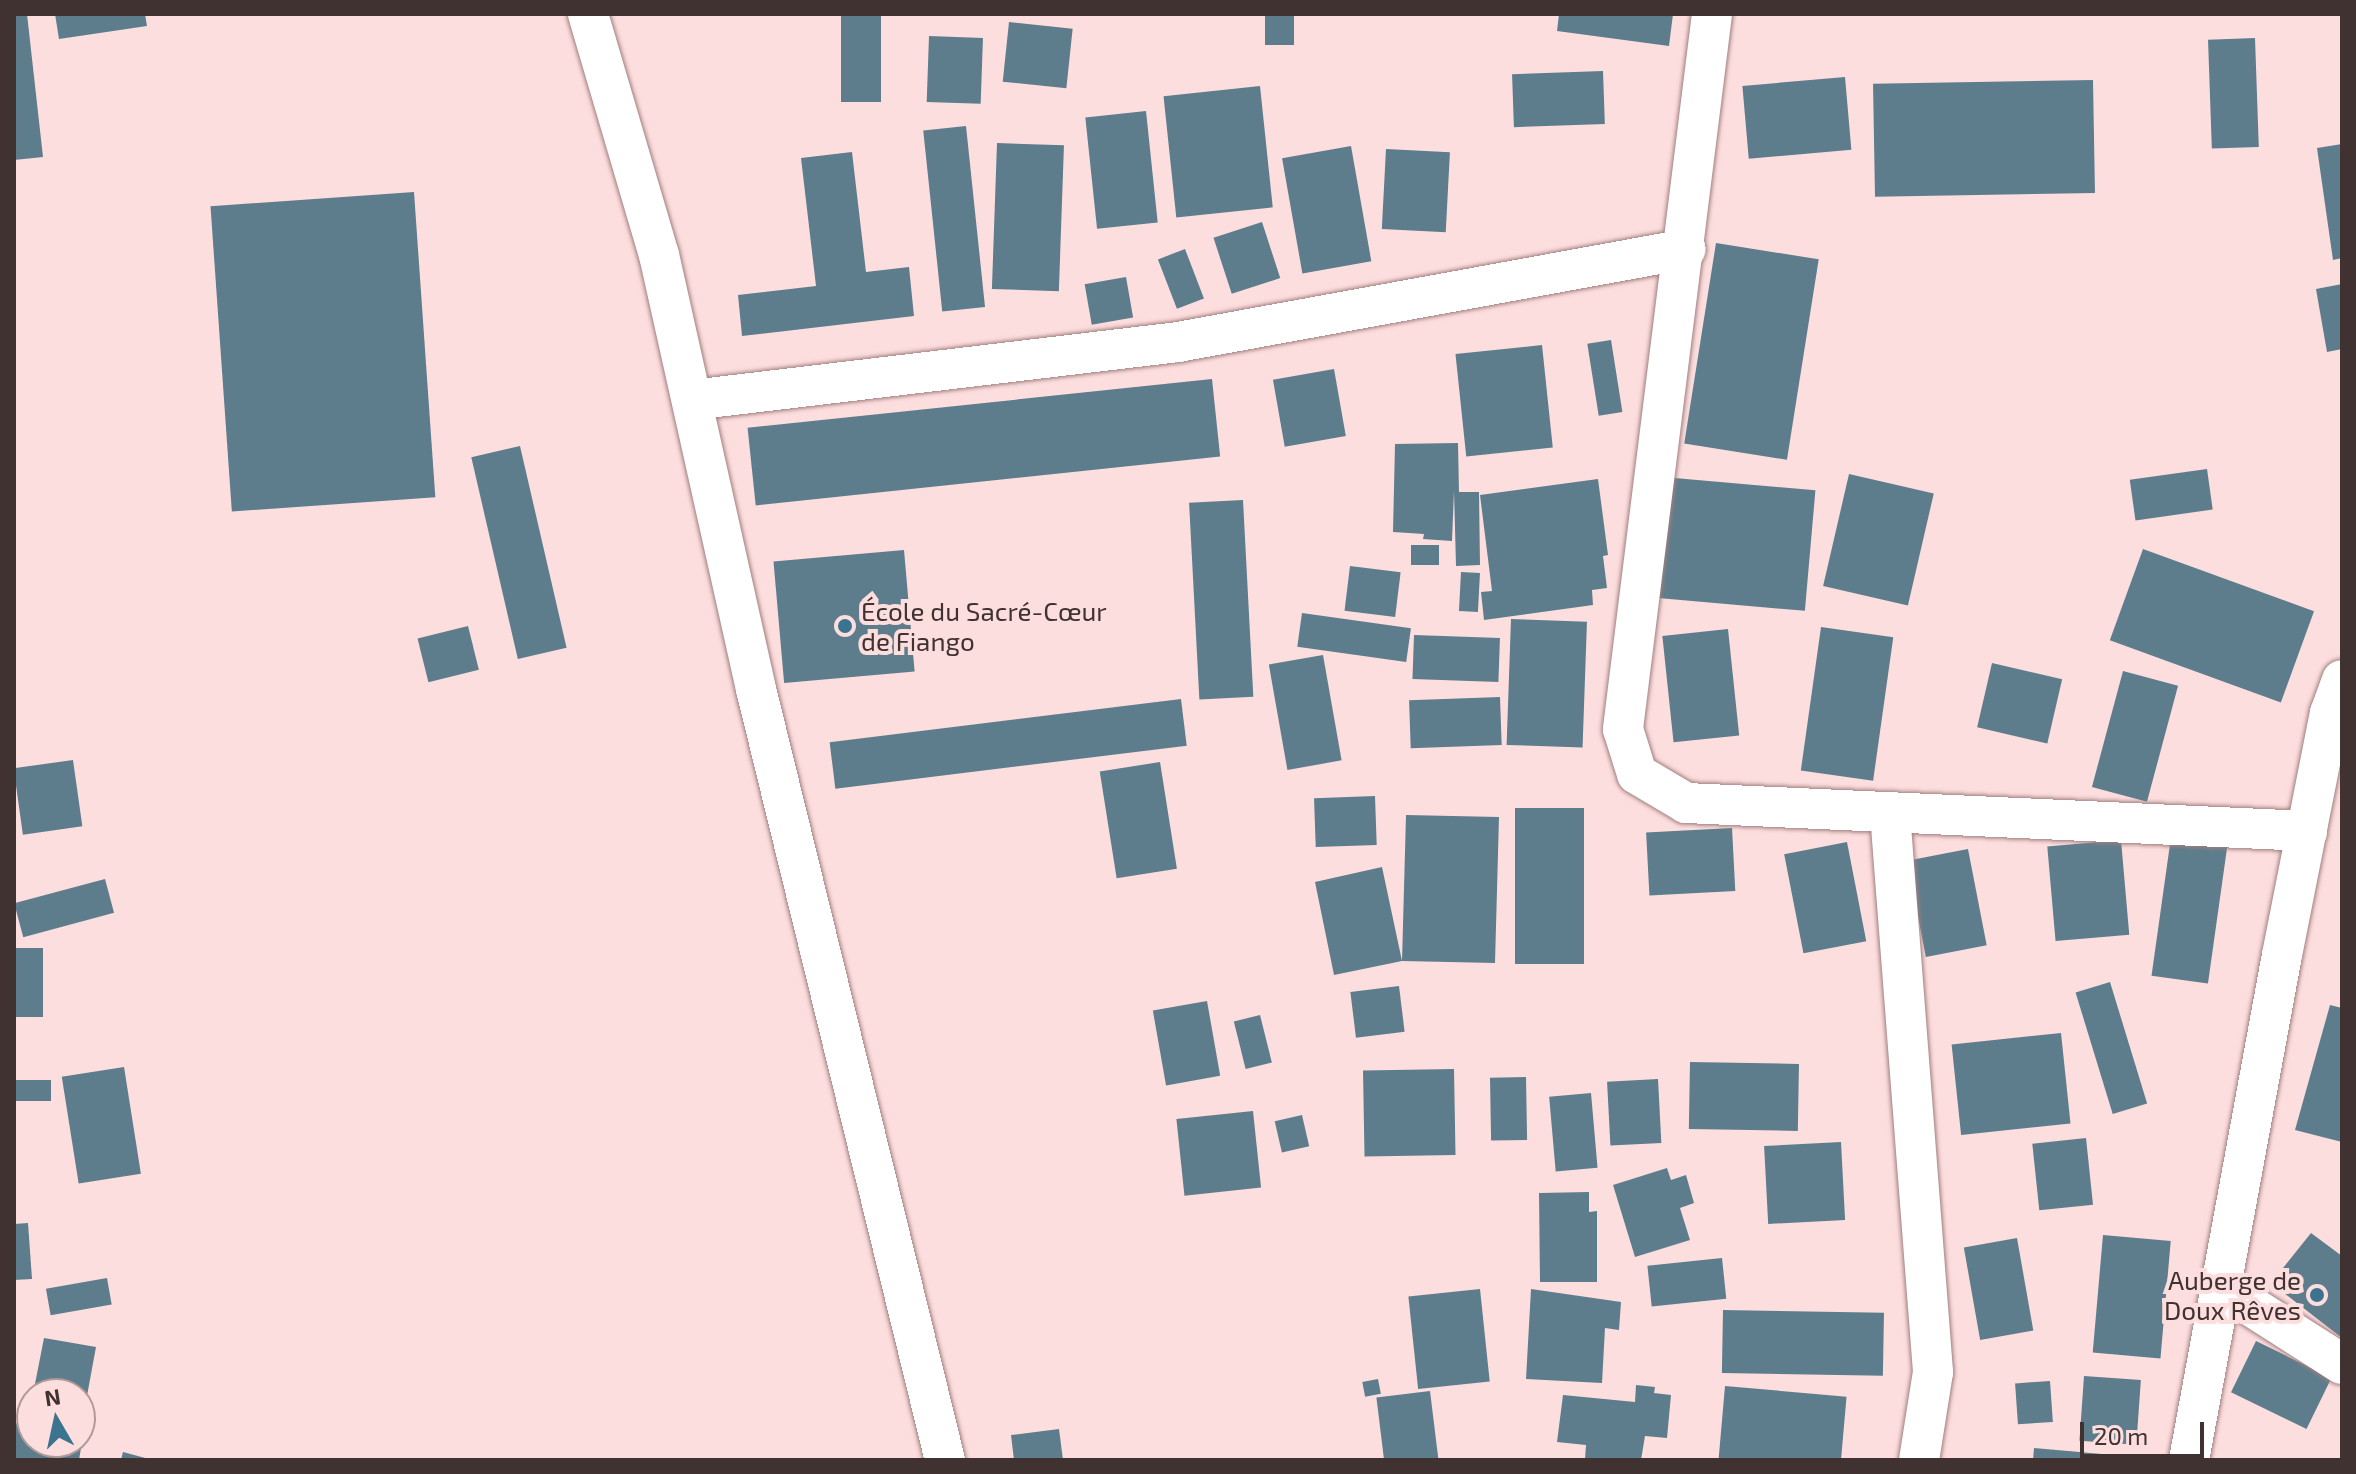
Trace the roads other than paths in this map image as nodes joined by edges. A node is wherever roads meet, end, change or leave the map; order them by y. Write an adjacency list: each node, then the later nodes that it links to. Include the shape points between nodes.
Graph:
1 (588, 14): 4 (street, via 659,255)
2 (1712, 14): 3 (street)
3 (1686, 249): 4 (street, via 1178,342); 6 (street, via 1623,729 1637,774 1686,803)
4 (692, 400): 10 (street, via 760,704)
5 (2342, 680): 7 (street, via 2330,713)
6 (1890, 813): 7 (street); 11 (street, via 1933,1372)
7 (2307, 831): 8 (street)
8 (2221, 1287): 9 (street); 12 (street)
9 (2342, 1364)
10 (945, 1460)
11 (1919, 1460)
12 (2189, 1460)

